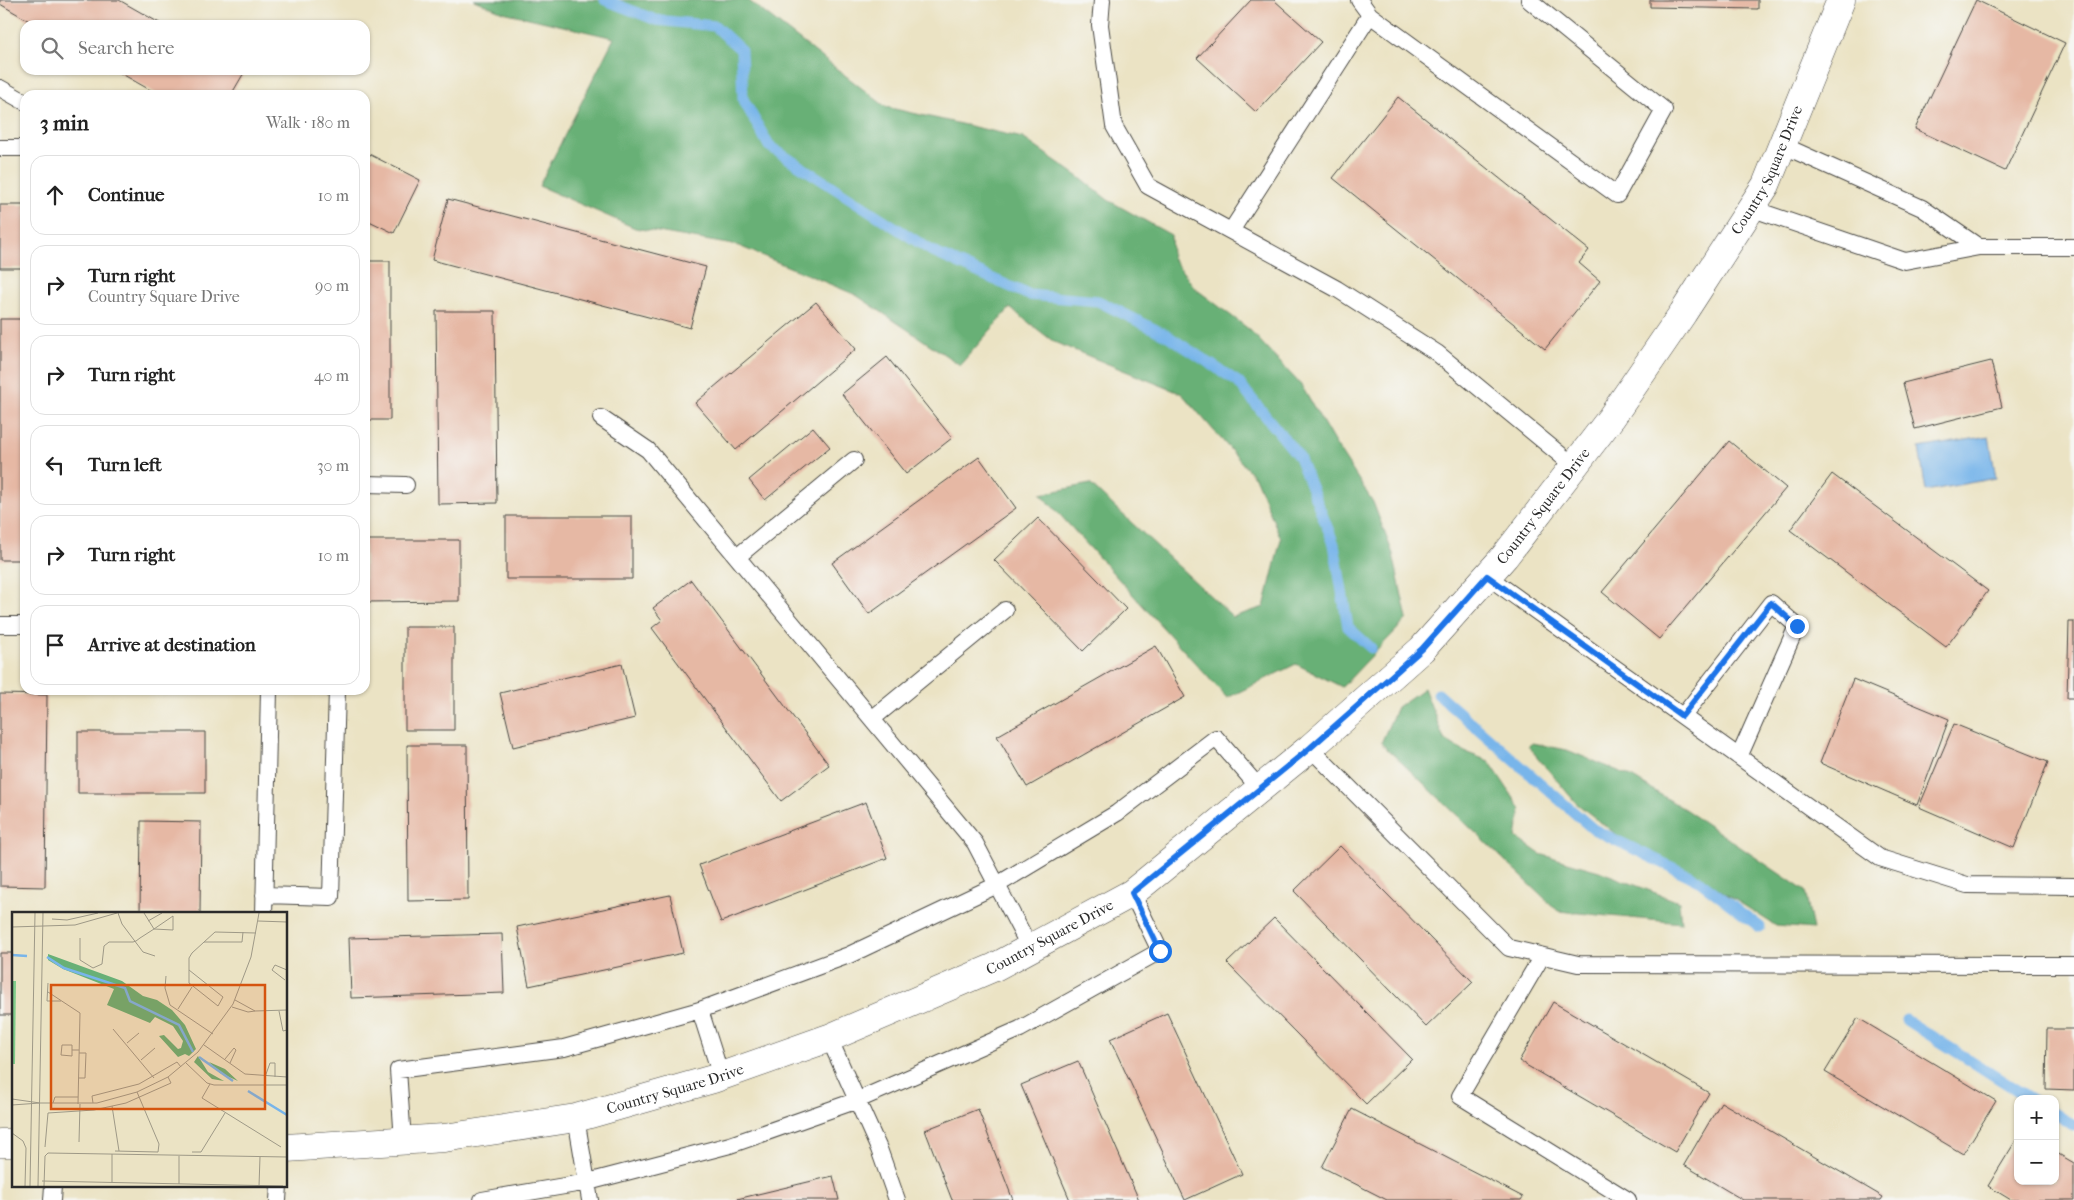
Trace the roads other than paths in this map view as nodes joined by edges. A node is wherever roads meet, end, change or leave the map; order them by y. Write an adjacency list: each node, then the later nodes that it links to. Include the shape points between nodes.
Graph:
1 (1102, 0): 12 (lane, via 1100,25 1114,126 1148,186)
2 (1360, 0): 5 (lane)
3 (1529, 0): 5 (lane, via 1664,110 1617,195)
4 (1841, 0): 8 (street, Country Square Drive)
5 (1370, 14): 12 (lane)
6 (0, 88): 7 (lane)
7 (20, 99)
8 (1782, 145): 11 (street, Country Square Drive, via 1766,184); 13 (lane, via 1922,208)
9 (0, 148): 10 (lane)
10 (20, 148)
11 (1750, 208): 13 (lane, via 1905,261); 17 (street, Country Square Drive, via 1627,394)
12 (1231, 231): 17 (lane, via 1337,289 1437,353)
13 (1979, 247): 14 (lane)
14 (2074, 247)
15 (601, 418): 20 (lane, via 648,450)
16 (854, 460): 20 (lane)
17 (1574, 466): 21 (street, Country Square Drive)
18 (370, 484): 19 (lane)
19 (406, 485)
20 (737, 557): 28 (lane)
21 (1487, 576): 27 (lane); 29 (street, Country Square Drive, via 1422,649)
22 (1005, 610): 28 (lane)
23 (0, 625): 24 (lane)
24 (20, 625)
25 (269, 695): 35 (lane)
26 (337, 695): 35 (lane, via 331,897)
27 (1682, 716): 30 (lane); 30 (lane, via 1771,603 1797,626)
28 (872, 719): 32 (lane, via 975,843)
29 (1310, 748): 31 (street, Country Square Drive); 38 (lane, via 1509,948)
30 (1739, 757): 33 (lane, via 1880,858 1966,885)
31 (1261, 790): 32 (lane, via 1216,738 1117,813); 34 (street, Country Square Drive)
32 (997, 885): 37 (lane); 40 (lane, via 849,955)
33 (2074, 885)
34 (1132, 893): 37 (street, Country Square Drive); 43 (lane, via 1160,951 1020,1029)
35 (264, 894): 36 (lane)
36 (264, 912)
37 (1030, 948): 41 (street, Country Square Drive, via 995,967)
38 (1542, 956): 39 (lane, via 1578,964); 51 (lane, via 1460,1096)
39 (2074, 965)
40 (700, 1010): 42 (lane); 45 (lane, via 564,1048 398,1070)
41 (829, 1038): 42 (street, Country Square Drive); 43 (lane)
42 (721, 1076): 44 (street, Country Square Drive)
43 (858, 1100): 47 (lane, via 730,1145); 50 (lane)
44 (576, 1118): 45 (street, Country Square Drive); 47 (lane)
45 (403, 1142): 46 (street, Country Square Drive)
46 (288, 1148)
47 (588, 1182): 48 (lane); 49 (lane)
48 (482, 1200)
49 (590, 1200)
50 (897, 1200)
51 (1628, 1200)

